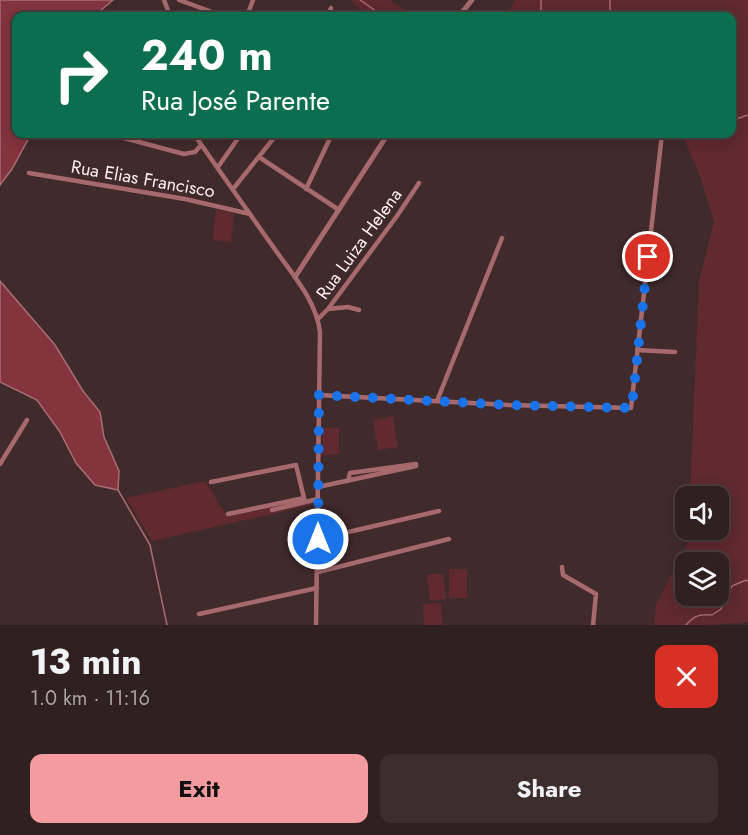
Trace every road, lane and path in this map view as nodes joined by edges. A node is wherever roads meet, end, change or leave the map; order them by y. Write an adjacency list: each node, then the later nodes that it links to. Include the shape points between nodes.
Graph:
1 (179, 0): 4 (street)
2 (472, 0): 6 (street)
3 (331, 8): 5 (street)
4 (212, 12)
5 (330, 12)
6 (462, 12)
7 (124, 138): 14 (street, via 187,154)
8 (197, 138): 14 (street)
9 (238, 138): 16 (street)
10 (274, 138): 15 (street)
11 (330, 138): 20 (street)
12 (385, 138): 21 (street)
13 (662, 138): 28 (street)
14 (201, 145): 16 (street)
15 (259, 157): 19 (street); 20 (street)
16 (218, 167): 19 (street)
17 (30, 173): 22 (street, Rua Elias Francisco, via 185,198)
18 (419, 183): 25 (street, Rua Luiza Helena)
19 (233, 189): 22 (street)
20 (306, 189): 21 (street)
21 (339, 210): 24 (street)
22 (250, 214): 24 (street)
23 (502, 238): 31 (street)
24 (295, 277): 27 (street)
25 (328, 309): 26 (street); 27 (street, Rua Luiza Helena)
26 (359, 310)
27 (318, 319): 30 (street)
28 (637, 350): 29 (street); 31 (street, via 631,408)
29 (675, 352)
30 (319, 395): 31 (street); 36 (street)
31 (437, 401)
32 (27, 420): 33 (street)
33 (0, 464)
34 (348, 481): 34 (street, via 416,466 416,464 350,473); 36 (street)
35 (211, 482): 38 (street, via 296,465)
36 (318, 487): 37 (street)
37 (318, 499): 38 (street); 42 (street)
38 (304, 500): 39 (street); 41 (street)
39 (272, 510)
40 (439, 511): 42 (street)
41 (228, 514)
42 (318, 539): 45 (street)
43 (449, 539): 45 (street)
44 (562, 567): 49 (street, via 563,575 596,594)
45 (318, 572): 46 (street)
46 (317, 588): 47 (street); 48 (street)
47 (199, 614)
48 (316, 625)
49 (593, 625)

